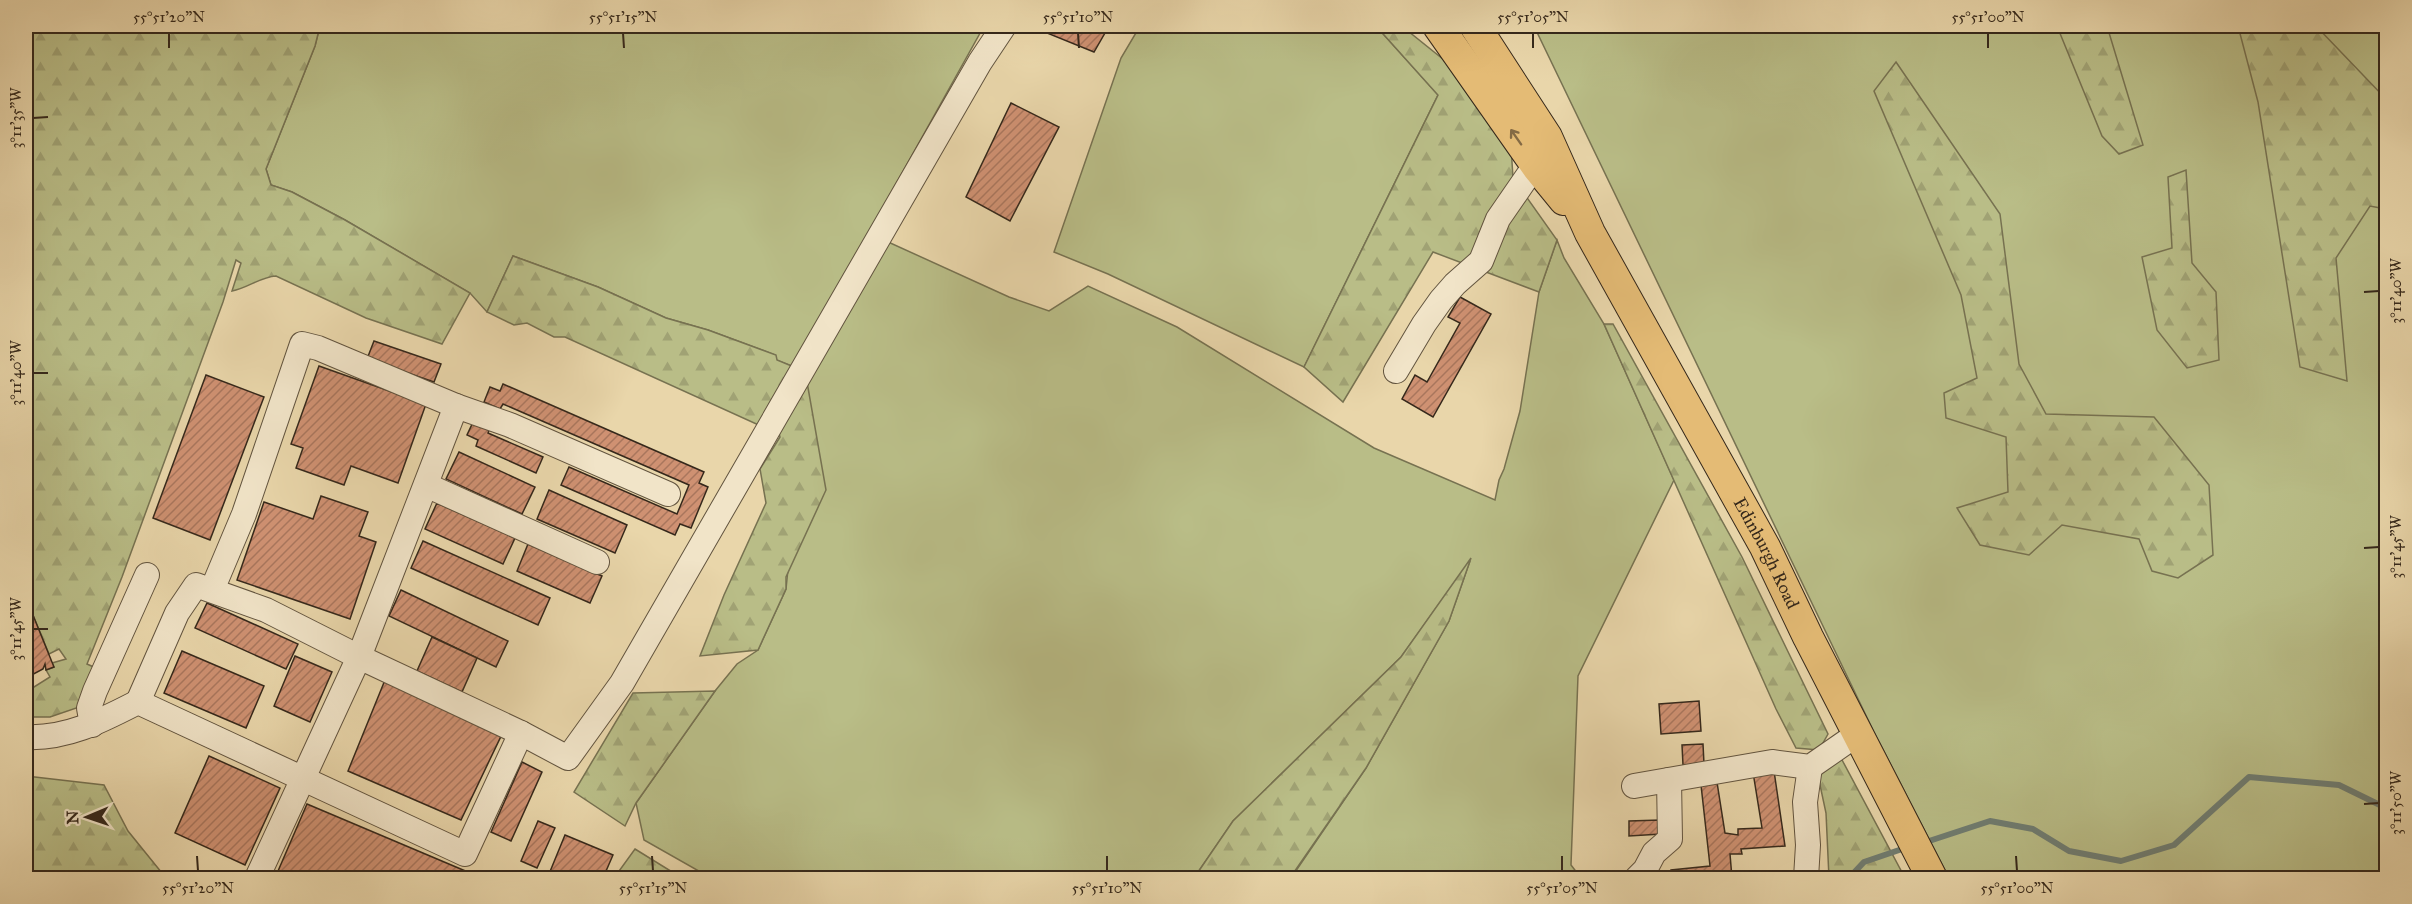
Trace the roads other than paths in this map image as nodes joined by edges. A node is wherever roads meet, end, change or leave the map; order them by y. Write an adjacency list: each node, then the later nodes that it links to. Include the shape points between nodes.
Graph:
1 (1004, 26): 17 (lane, via 622,683 568,758)
2 (1438, 26): 4 (main road, one-way to 2)
3 (1475, 26): 5 (main road, via 1547,137)
4 (1537, 167): 5 (main road); 6 (lane, via 1498,219 1481,261 1441,300)
5 (1590, 232): 16 (main road, Edinburgh Road, via 1765,547)
6 (1396, 371)
7 (456, 406): 8 (lane); 9 (lane, via 510,425); 12 (lane, via 302,344 244,514)
8 (426, 485): 10 (lane); 13 (lane)
9 (668, 494)
10 (597, 562)
11 (147, 575): 15 (lane, via 89,708)
12 (212, 591): 13 (lane, via 266,610); 14 (lane, via 196,585 177,613)
13 (359, 657): 17 (lane); 20 (lane)
14 (138, 702): 15 (lane); 20 (lane)
15 (92, 725): 18 (lane, via 46,738)
16 (1859, 733): 19 (lane); 23 (main road, Edinburgh Road)
17 (521, 734): 20 (lane, via 465,854)
18 (26, 736)
19 (1810, 768): 21 (lane, via 1772,762); 26 (lane, via 1805,802)
20 (303, 777): 24 (lane)
21 (1669, 780): 22 (lane); 25 (lane, via 1670,839 1654,853)
22 (1634, 786)
23 (1930, 874)
24 (257, 879)
25 (1637, 879)
26 (1806, 879)

